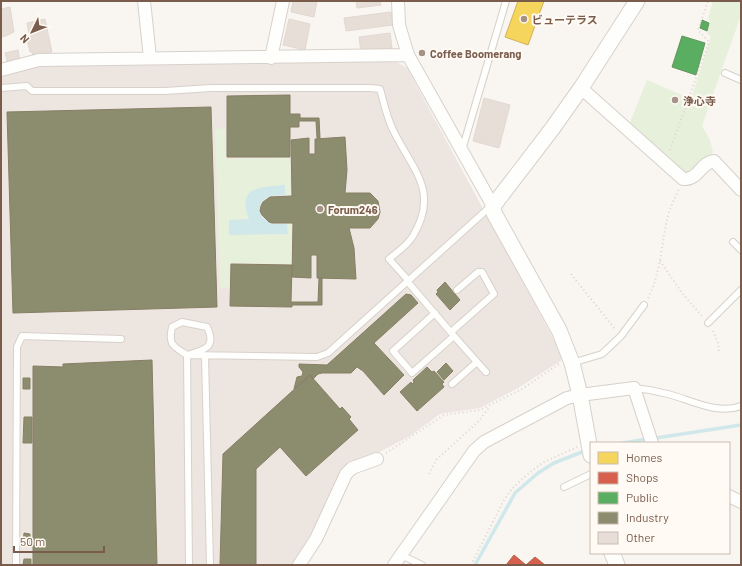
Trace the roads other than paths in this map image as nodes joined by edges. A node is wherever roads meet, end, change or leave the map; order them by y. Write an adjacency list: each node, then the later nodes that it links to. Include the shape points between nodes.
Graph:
1 (144, 1): 7 (street)
2 (283, 1): 8 (street)
3 (398, 1): 6 (street, via 399,25)
4 (506, 1): 14 (lane)
5 (637, 1): 13 (street)
6 (408, 56): 8 (street); 14 (street)
7 (150, 58): 8 (street); 9 (street, via 39,60)
8 (271, 58)
9 (1, 70)
10 (725, 73): 11 (lane)
11 (741, 80)
12 (1, 88): 19 (lane, via 27,86 32,91 380,89 393,129 424,187 425,206 412,237 389,260)
13 (581, 88): 15 (street, via 683,179 693,178 708,162 714,161); 16 (street)
14 (461, 152): 16 (street)
15 (741, 190)
16 (493, 206): 19 (lane); 29 (street, via 494,213 559,330)
17 (733, 242): 18 (lane)
18 (741, 250)
19 (408, 281): 23 (lane); 28 (lane, via 328,353 317,357)
20 (457, 290): 25 (lane, via 478,272 482,272 494,294)
21 (741, 290): 24 (lane)
22 (644, 305): 29 (lane, via 621,336 602,354)
23 (435, 313): 25 (lane); 25 (lane, via 393,351 412,373)
24 (708, 323)
25 (453, 334): 30 (lane)
26 (121, 339): 45 (lane, via 22,336 18,347)
27 (187, 355): 27 (lane, via 173,347 169,338 172,327 182,322 207,327 211,336 210,344 205,350); 28 (lane); 46 (lane)
28 (205, 356): 47 (lane)
29 (571, 360): 34 (street)
30 (477, 362): 31 (lane); 32 (lane)
31 (486, 372)
32 (452, 384)
33 (634, 388): 34 (street); 35 (lane, via 650,389 709,407 724,409); 36 (street)
34 (580, 395): 37 (street); 43 (street, via 567,398 484,442 474,451)
35 (741, 406)
36 (652, 442)
37 (590, 448)
38 (376, 459): 48 (street, via 352,468 346,474 316,539)
39 (590, 474): 40 (lane)
40 (564, 487)
41 (730, 496): 42 (street)
42 (741, 502)
43 (401, 554): 49 (street); 50 (lane)
44 (612, 554): 51 (street)
45 (16, 565)
46 (189, 565)
47 (210, 565)
48 (299, 565)
49 (394, 565)
50 (422, 565)
51 (617, 565)

